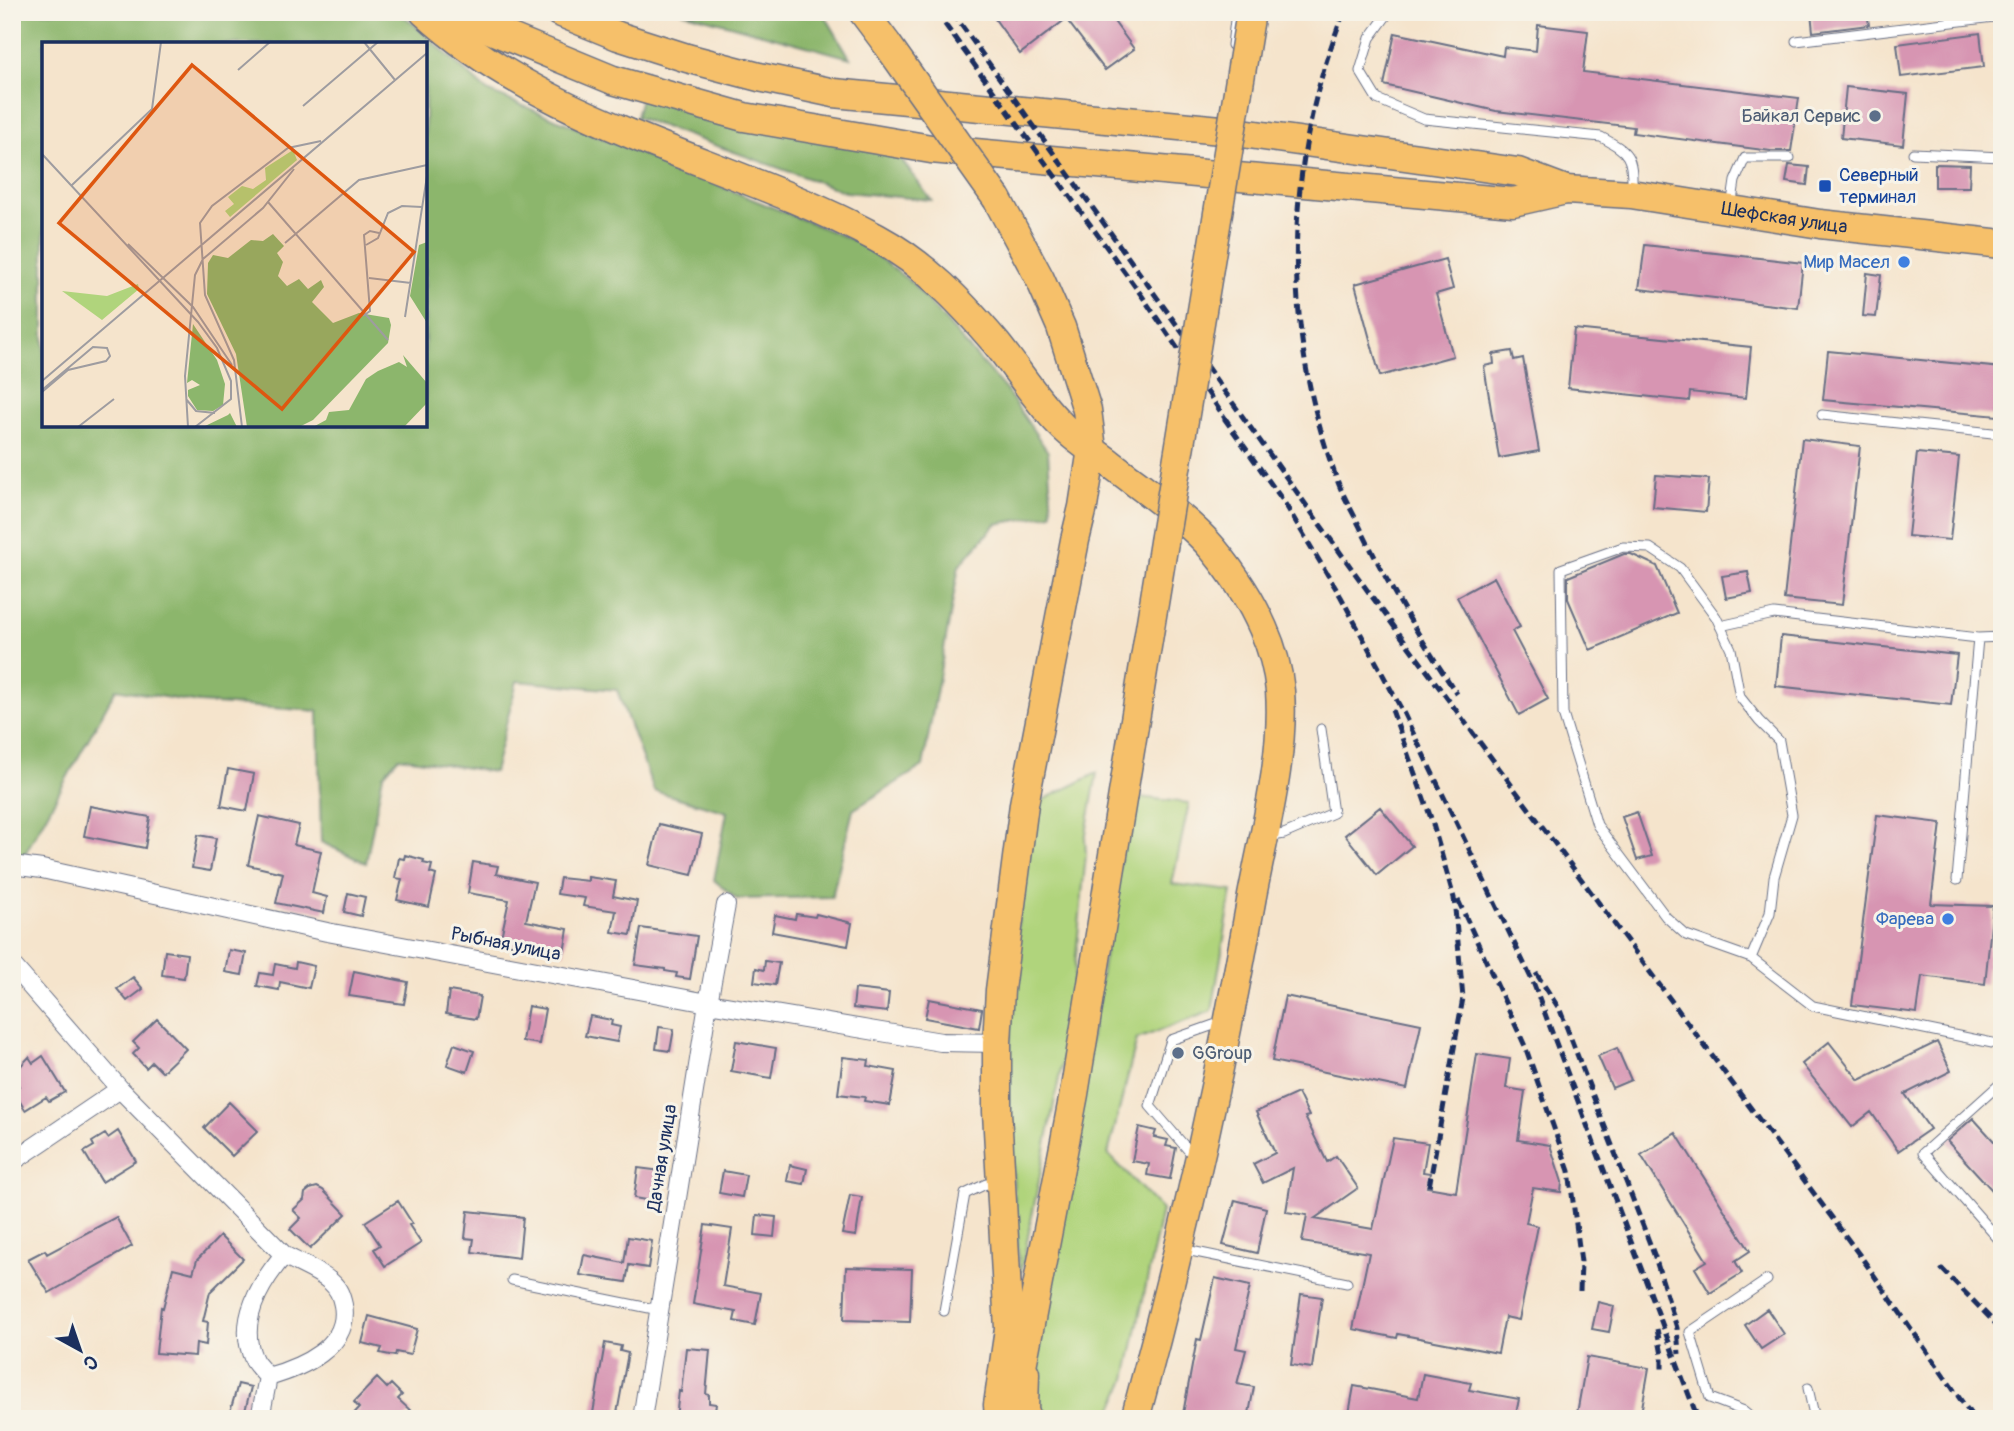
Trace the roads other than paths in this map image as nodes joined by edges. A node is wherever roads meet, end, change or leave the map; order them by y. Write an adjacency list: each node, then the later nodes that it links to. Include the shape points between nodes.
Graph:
1 (424, 12): 21 (main road, via 472,51 541,92 827,214 914,260 997,345 1064,429)
2 (460, 12): 15 (main road, via 477,24 613,80 744,117 931,149 1513,202)
3 (559, 12): 15 (main road, via 687,58 834,93 1222,124 1518,172)
4 (863, 12): 21 (main road, bridge, via 997,199 1040,279 1061,327 1087,410)
5 (1236, 12): 11 (lane)
6 (1251, 12): 49 (main road, bridge, via 1074,1094)
7 (1389, 12): 16 (lane, via 1370,38 1360,71 1377,99 1424,118 1601,138 1624,149 1632,168)
8 (2000, 16): 9 (lane); 10 (lane)
9 (1796, 41)
10 (2002, 51)
11 (1230, 61)
12 (1913, 153): 13 (lane)
13 (2002, 157)
14 (1790, 158): 17 (lane, via 1745,158 1735,181)
15 (1566, 190): 16 (main road, Шефская улица)
16 (1632, 194): 17 (main road, Шефская улица)
17 (1731, 209): 18 (main road, Шефская улица)
18 (2002, 244)
19 (1822, 415): 20 (lane)
20 (2002, 434)
21 (1092, 449): 26 (main road, via 1212,548 1263,627 1280,693 1275,771); 34 (main road, via 1024,804 1002,967)
22 (1720, 626): 24 (lane, via 1774,614); 30 (lane, via 1731,649 1740,696 1779,741 1792,815 1774,877 1770,913); 30 (lane, via 1680,568 1650,548 1623,547 1562,569 1563,714 1597,825 1666,917 1686,935)
23 (2002, 637): 24 (lane)
24 (1978, 638): 28 (lane)
25 (1321, 729): 26 (lane, via 1333,813)
26 (1263, 838): 33 (main road)
27 (12, 865): 32 (street, Рыбная улица, via 327,932)
28 (1957, 880)
29 (726, 905): 32 (street, Дачная улица)
30 (1751, 958): 35 (lane, via 1813,1006)
31 (12, 965): 37 (street)
32 (708, 1003): 34 (street, Рыбная улица, via 941,1042); 47 (street, Дачная улица)
33 (1230, 1019): 39 (main road); 39 (lane, via 1171,1040 1150,1106)
34 (997, 1043): 40 (main road)
35 (2002, 1045)
36 (2002, 1082): 41 (lane, via 1923,1153)
37 (120, 1089): 38 (street); 43 (street)
38 (12, 1162)
39 (1199, 1163): 42 (main road)
40 (1002, 1185): 48 (lane, via 986,1184 965,1194); 55 (main road, via 1009,1329)
41 (2002, 1244)
42 (1178, 1249): 46 (lane); 51 (main road)
43 (284, 1255): 50 (street, via 254,1298 250,1320 254,1360); 50 (street, via 332,1283 341,1294 344,1311 340,1332 331,1345 291,1371)
44 (512, 1280): 47 (lane)
45 (1767, 1280): 60 (lane, via 1690,1332 1710,1398 1744,1410)
46 (1347, 1283)
47 (659, 1310): 54 (street, Дачная улица)
48 (944, 1311)
49 (1026, 1347): 56 (main road); 57 (main road)
50 (268, 1377): 53 (street, via 261,1413)
51 (1146, 1379): 58 (main road); 59 (main road)
52 (1808, 1388): 61 (lane)
53 (264, 1419)
54 (642, 1419)
55 (999, 1419)
56 (1011, 1419)
57 (1027, 1419)
58 (1122, 1419)
59 (1135, 1419)
60 (1754, 1419)
61 (1815, 1419)

